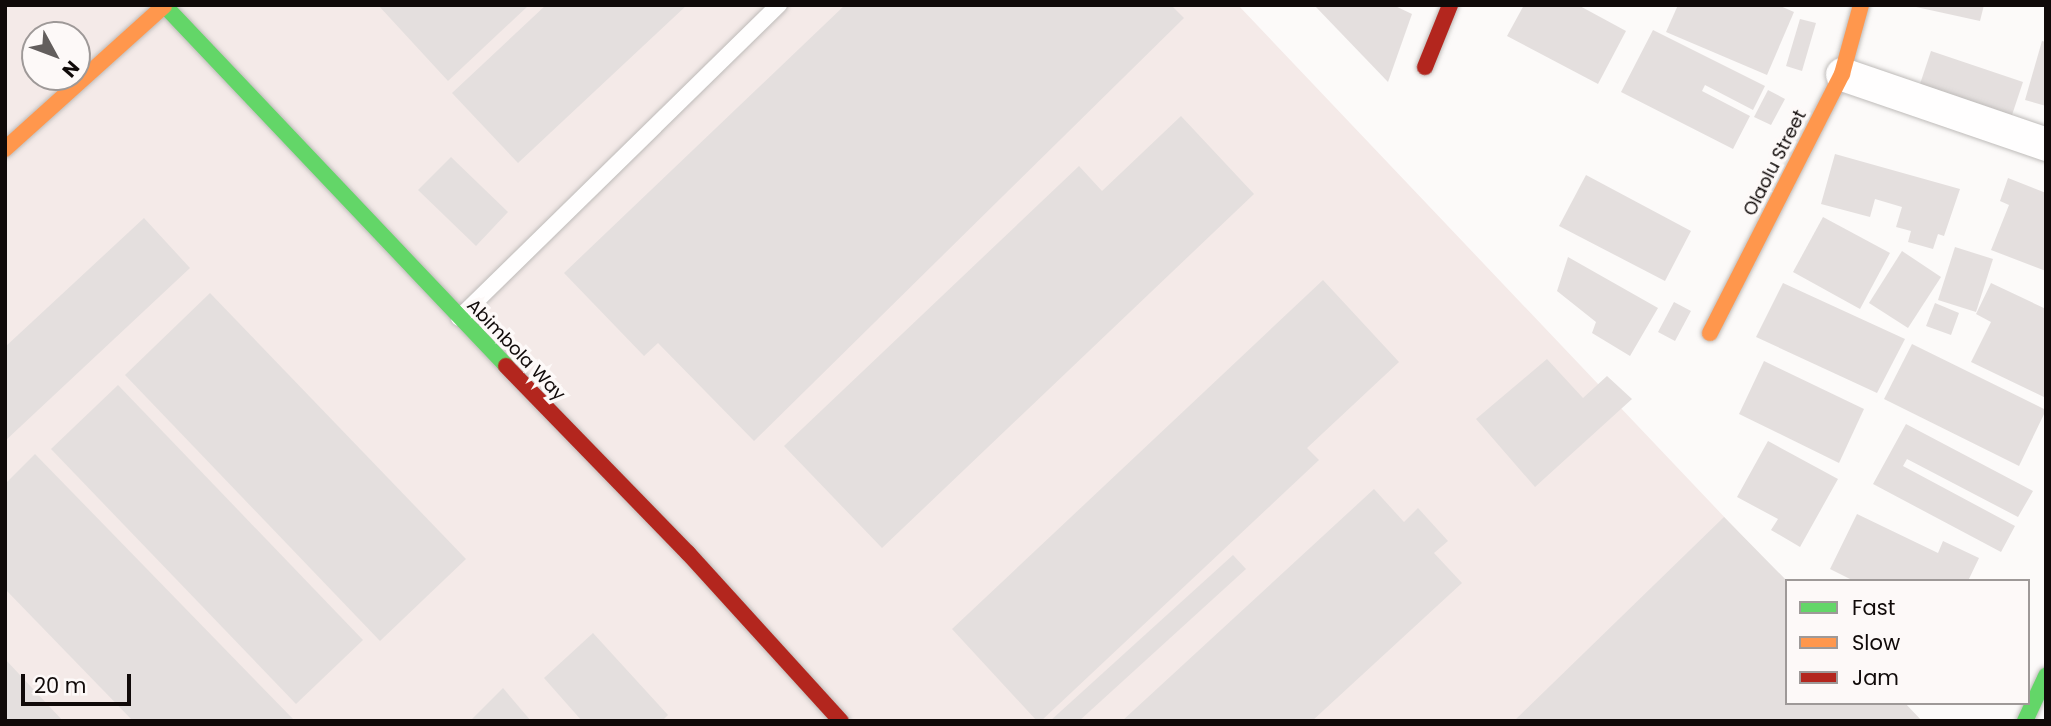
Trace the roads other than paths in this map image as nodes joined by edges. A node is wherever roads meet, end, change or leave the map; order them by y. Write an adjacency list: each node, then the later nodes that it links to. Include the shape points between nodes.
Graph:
1 (164, 5): 8 (street); 9 (street, Abimbola Way)
2 (779, 5): 9 (lane)
3 (1450, 5): 5 (street)
4 (1861, 5): 6 (street, Olaolu Street)
5 (1425, 67)
6 (1842, 74): 7 (street); 10 (street, Olaolu Street)
7 (2046, 144)
8 (5, 149)
9 (459, 318): 12 (street, Abimbola Way, via 688,552)
10 (1710, 332)
11 (2046, 676): 13 (street)
12 (841, 721)
13 (2025, 721)

